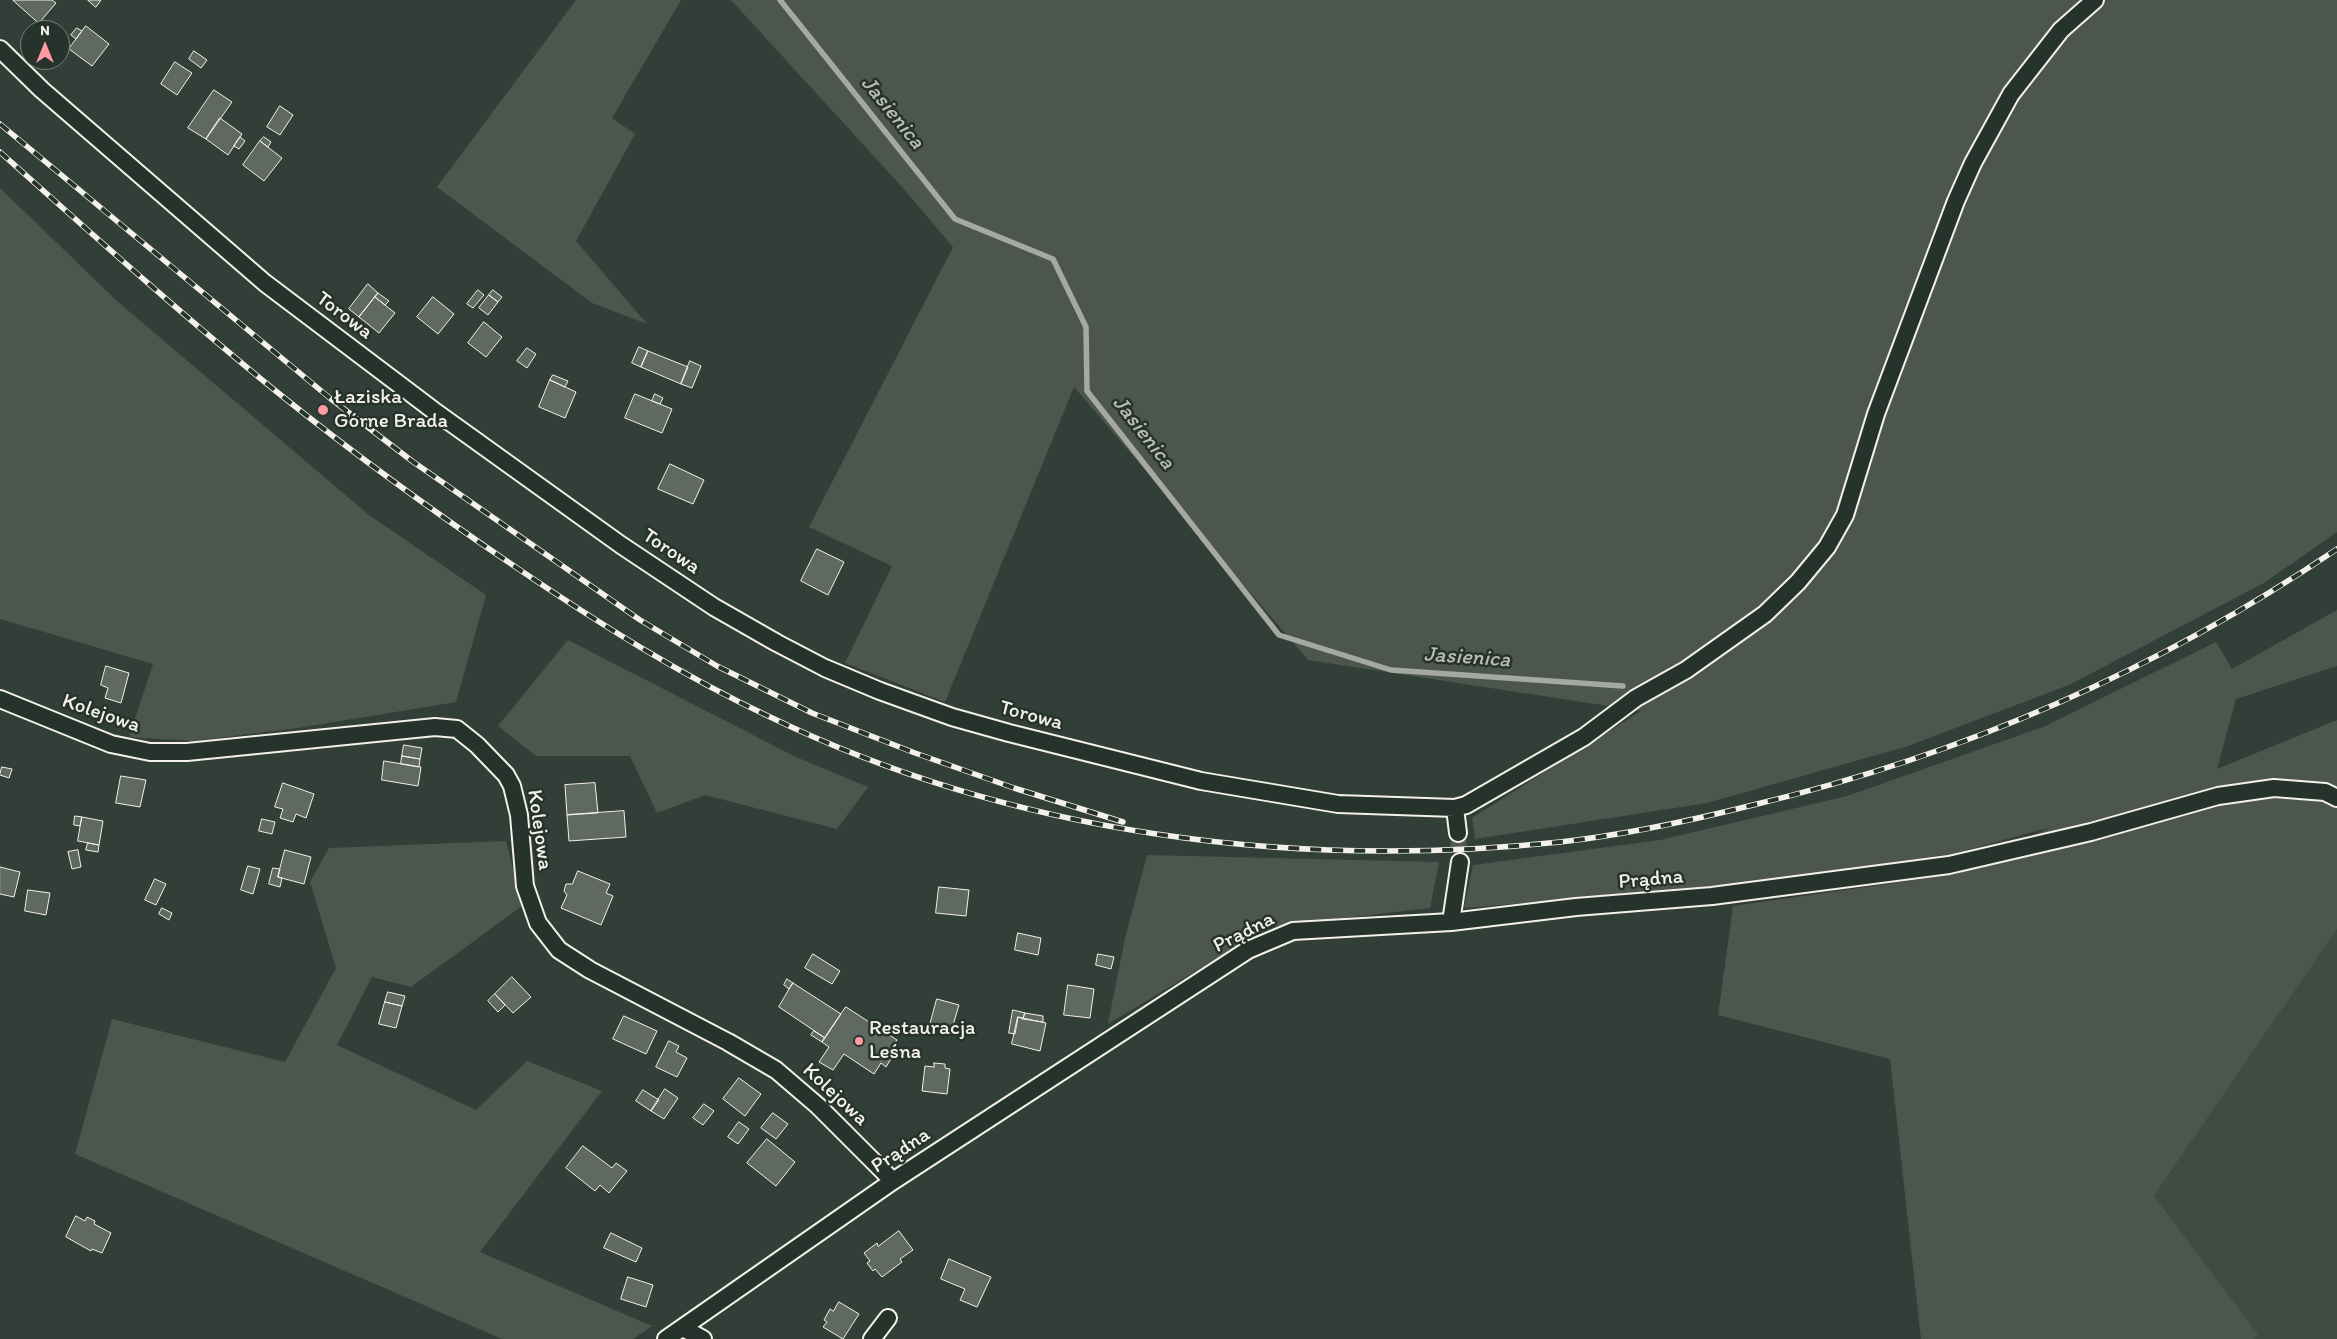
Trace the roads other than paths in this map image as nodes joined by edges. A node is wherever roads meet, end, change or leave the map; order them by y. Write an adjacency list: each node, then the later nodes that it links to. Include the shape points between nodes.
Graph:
1 (2095, 0): 5 (street, via 2061,30 2011,94 1973,162 1876,414 1845,515 1827,546 1798,582 1765,614 1686,670 1636,698 1584,737 1466,805)
2 (0, 49): 5 (street, Torowa, via 42,90 273,288 433,410 622,545 714,607 777,643 880,691 952,716 1183,777 1338,804)
3 (0, 699): 9 (street, Kolejowa, via 111,744 150,752 187,752 435,727 457,729 494,761 512,786 519,815 525,886 538,923 559,950 590,970 776,1070 818,1106)
4 (2337, 798): 8 (street, Prądna, via 2325,792 2274,788 2218,796 2091,832 1950,865 1712,896 1576,907)
5 (1454, 808): 6 (street)
6 (1458, 833)
7 (1460, 862): 8 (street)
8 (1451, 922): 9 (street, Prądna, via 1294,931 1248,950)
9 (892, 1181): 11 (street, Prądna)
10 (888, 1318): 14 (street)
11 (684, 1328): 12 (street, Prądna); 13 (street)
12 (666, 1339)
13 (703, 1339)
14 (872, 1339)

